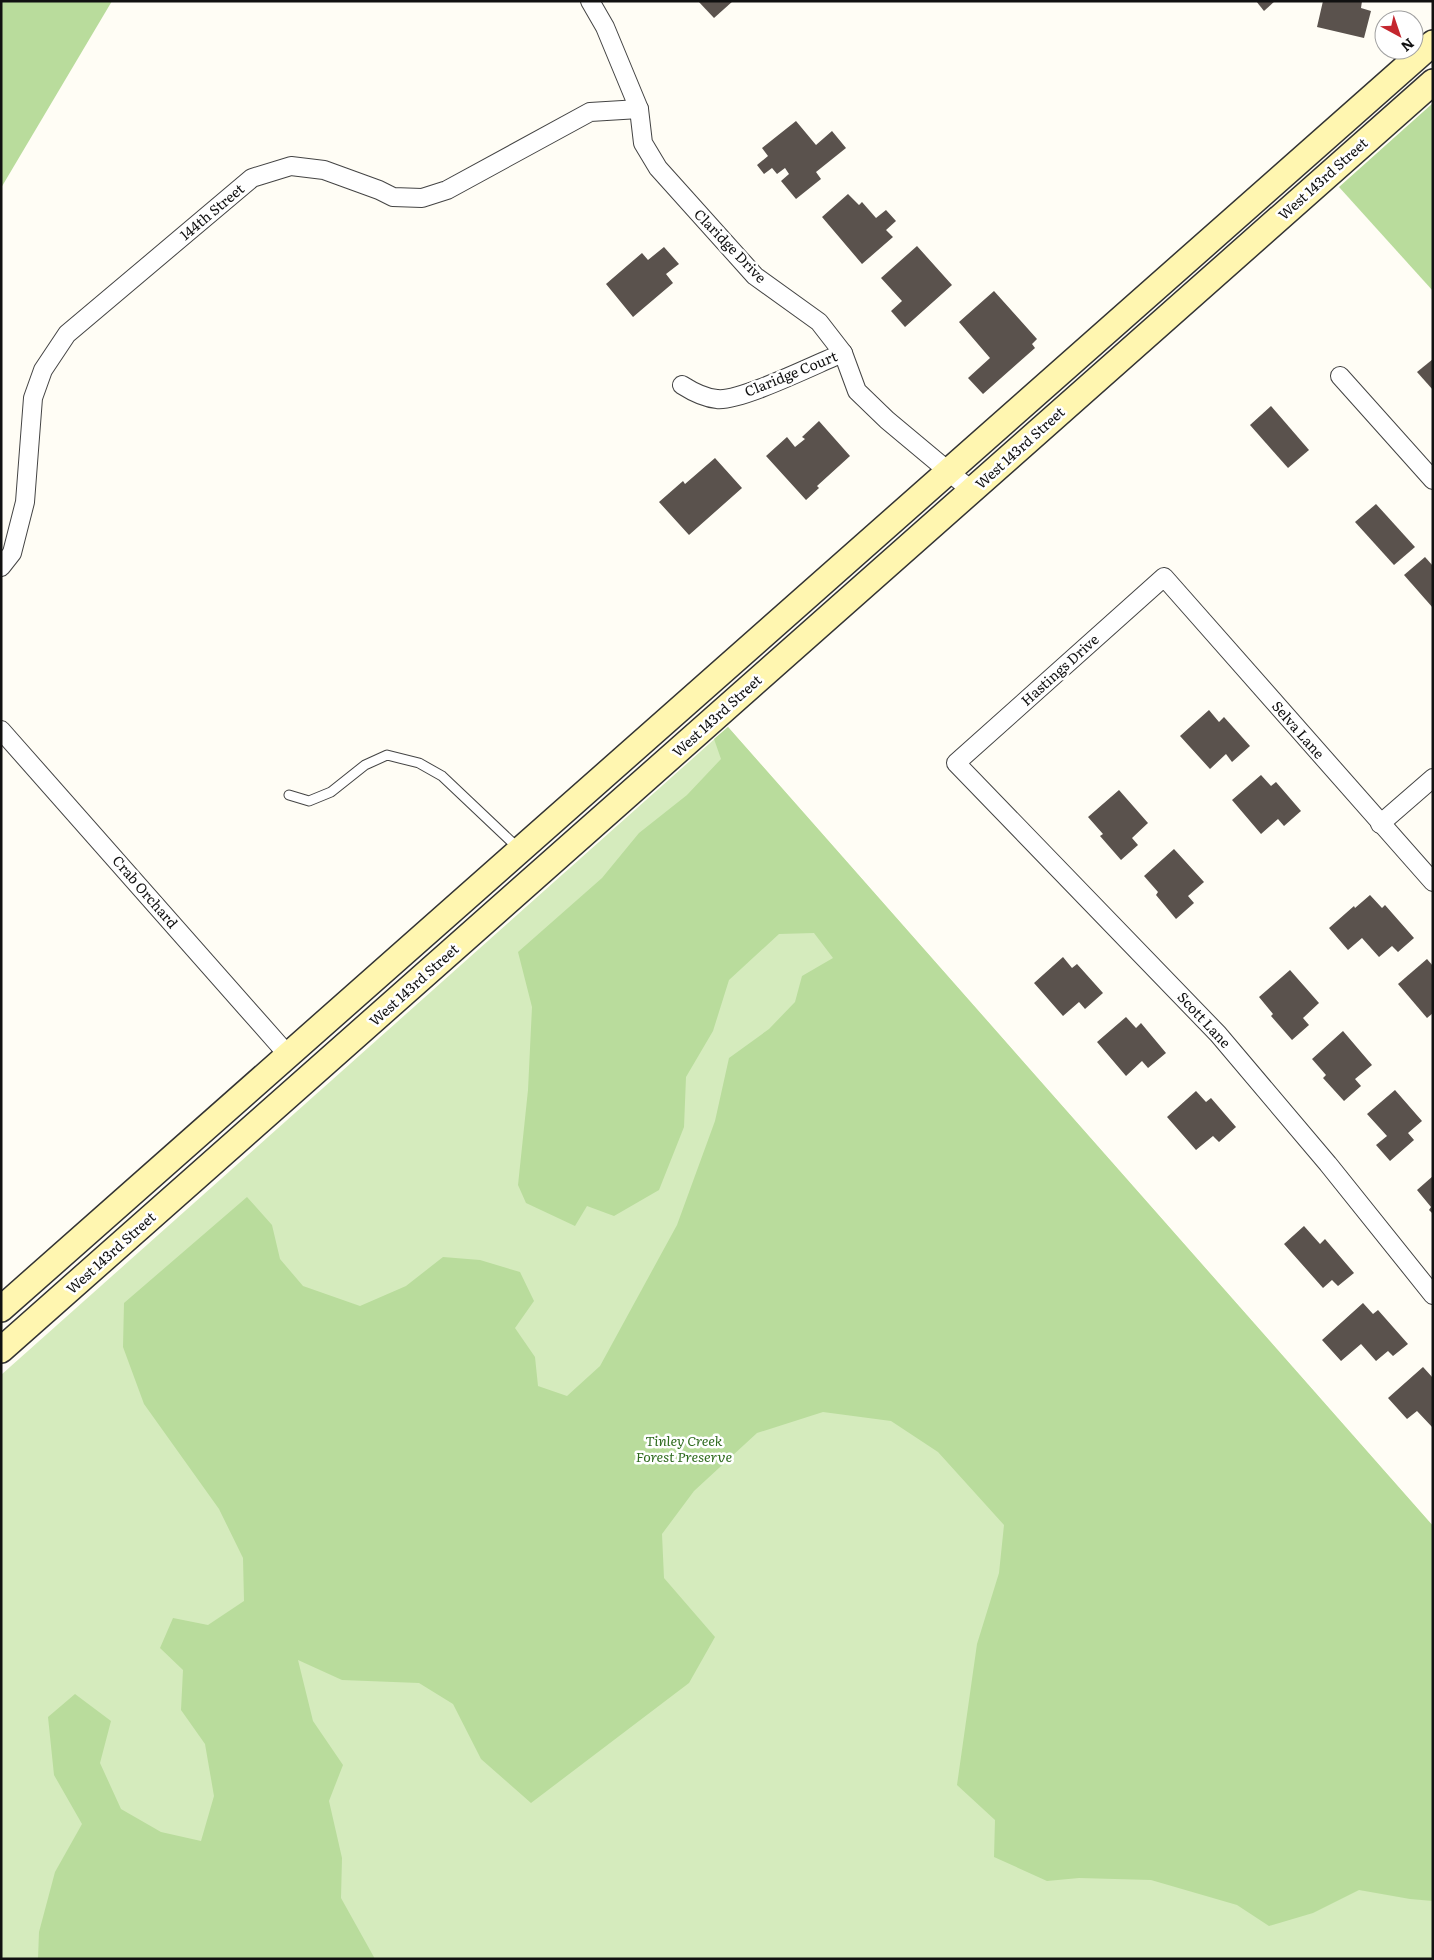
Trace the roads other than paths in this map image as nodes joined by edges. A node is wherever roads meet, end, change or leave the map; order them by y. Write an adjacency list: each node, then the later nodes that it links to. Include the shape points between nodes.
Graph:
1 (590, 1): 4 (street, Claridge Drive, via 605,27)
2 (1433, 43): 8 (main road, West 143rd Street)
3 (1433, 82): 10 (main road, West 143rd Street)
4 (639, 109): 5 (street, Claridge Drive, via 643,143 658,168 755,276 819,322); 11 (street, 144th Street, via 590,112 447,190 422,198 393,197 324,170 290,166 252,178 67,334 43,370 33,398 25,502 12,553)
5 (843, 353): 7 (street, Claridge Court, via 749,393 719,400); 8 (street, Claridge Drive, via 857,391)
6 (1340, 376): 9 (street)
7 (682, 385)
8 (949, 470): 10 (street, Claridge Drive); 18 (main road, West 143rd Street)
9 (1433, 480)
10 (972, 491): 23 (main road, West 143rd Street)
11 (1, 567)
12 (1164, 577): 14 (street, Hastings Drive); 17 (street, Selva Lane)
13 (1, 730): 20 (street, Crab Orchard)
14 (956, 763): 21 (street, Scott Lane, via 1218,1034)
15 (1433, 778): 17 (street)
16 (290, 795): 18 (lane, via 309,801 332,792 365,765 387,755 419,763 442,776)
17 (1380, 824): 19 (street, Selva Lane)
18 (520, 850): 20 (main road, West 143rd Street)
19 (1433, 882)
20 (288, 1055): 22 (main road, West 143rd Street)
21 (1433, 1295)
22 (1, 1309)
23 (1, 1350)

